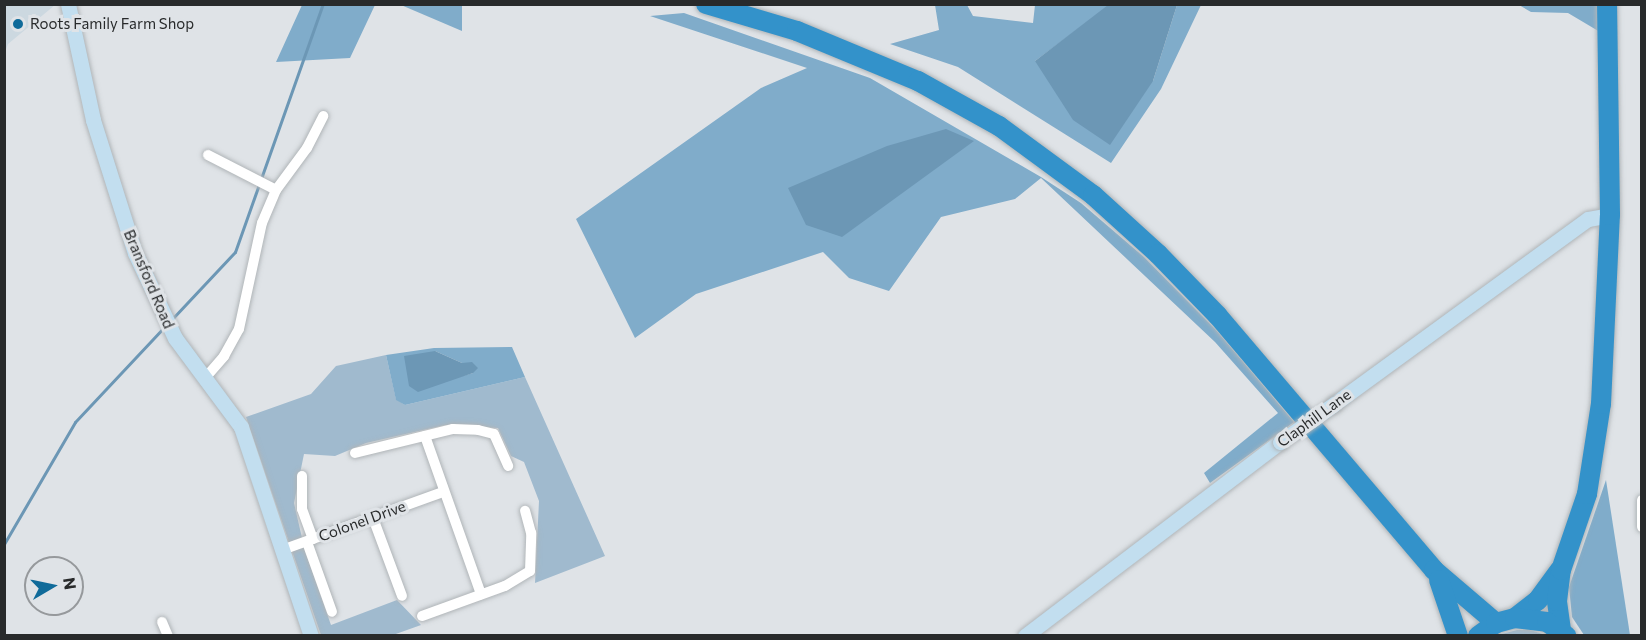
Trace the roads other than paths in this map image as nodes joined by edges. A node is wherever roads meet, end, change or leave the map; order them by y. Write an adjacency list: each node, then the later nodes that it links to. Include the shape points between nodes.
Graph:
1 (68, 4): 8 (street, Bransford Road, via 83,85 135,253 163,318)
2 (706, 4): 20 (highway, via 797,31 918,81 999,126 1093,195 1218,316)
3 (1607, 4): 7 (highway)
4 (323, 116): 6 (street, via 307,148)
5 (208, 155): 6 (street)
6 (276, 190): 8 (street, via 262,224 239,329 225,356)
7 (1610, 214): 21 (highway, via 1596,446 1587,494); 32 (street, Claphill Lane, bridge, via 1588,219 1280,442)
8 (206, 377): 19 (street, Bransford Road, via 249,445)
9 (425, 436): 10 (street); 11 (street, via 448,431 494,434); 13 (street)
10 (355, 453)
11 (508, 466)
12 (302, 476): 18 (street, via 302,508)
13 (442, 492): 16 (street, Colonel Drive); 22 (street)
14 (1641, 500): 17 (street)
15 (525, 511): 22 (street, via 531,533 530,572)
16 (374, 518): 18 (street, Colonel Drive); 23 (street)
17 (1641, 527)
18 (310, 540): 19 (street, Colonel Drive); 24 (street)
19 (282, 550): 31 (street, Bransford Road)
20 (1434, 570): 28 (highway); 33 (highway)
21 (1561, 570): 26 (highway, via 1538,600); 29 (highway, via 1557,601)
22 (481, 594): 25 (street)
23 (402, 596)
24 (332, 612)
25 (422, 616)
26 (1515, 618): 28 (highway); 29 (highway, via 1531,618)
27 (162, 622): 30 (street)
28 (1496, 623): 34 (highway)
29 (1563, 633)
30 (168, 636)
31 (311, 636)
32 (1025, 636)
33 (1458, 636)
34 (1478, 636)

